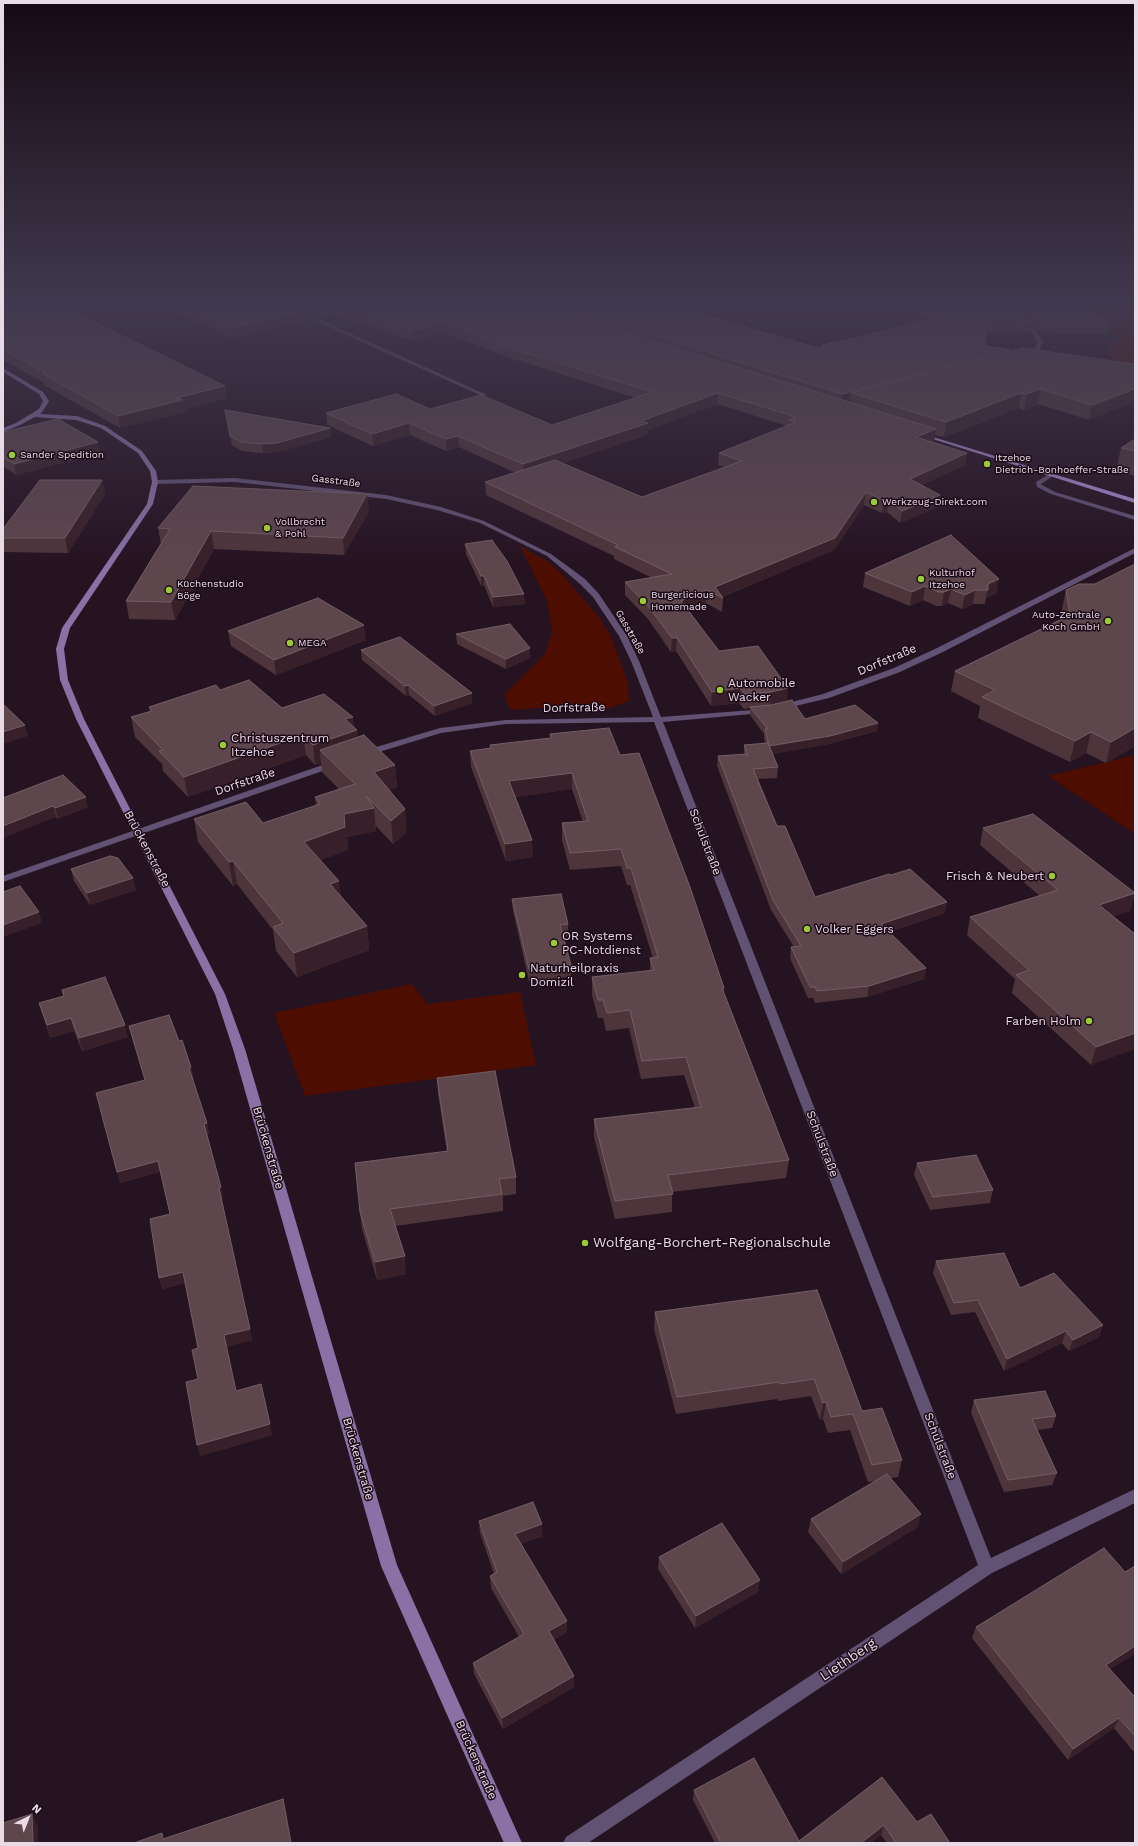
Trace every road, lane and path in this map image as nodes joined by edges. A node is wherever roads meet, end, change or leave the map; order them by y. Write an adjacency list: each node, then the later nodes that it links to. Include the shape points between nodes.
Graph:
1 (40, 394): 2 (street, via 46,403)
2 (34, 415): 3 (street); 6 (street, via 77,418 103,427 140,452 153,471)
3 (3, 430)
4 (918, 433): 5 (main road)
5 (1051, 475): 7 (main road); 8 (street, via 1038,483 1039,486 1053,493)
6 (155, 482): 10 (street, Gasstraße, via 235,480 386,497 451,511 513,536 558,561 596,596 623,636); 13 (street, Brückenstraße, via 150,504 71,617 62,636 60,649 68,695)
7 (1135, 501)
8 (1135, 518)
9 (1135, 550): 10 (street, Dorfstraße, via 898,670 826,696 774,709)
10 (658, 720): 11 (street, Dorfstraße, via 506,722 440,731); 16 (street, Schulstraße)
11 (359, 755)
12 (344, 760): 13 (street, Dorfstraße)
13 (137, 832): 14 (street, Dorfstraße); 17 (street, Brückenstraße, via 220,994 239,1049 389,1566)
14 (3, 879)
15 (1135, 1496): 16 (street, Liethberg)
16 (987, 1568): 18 (street, Liethberg)
17 (513, 1843)
18 (572, 1843)

